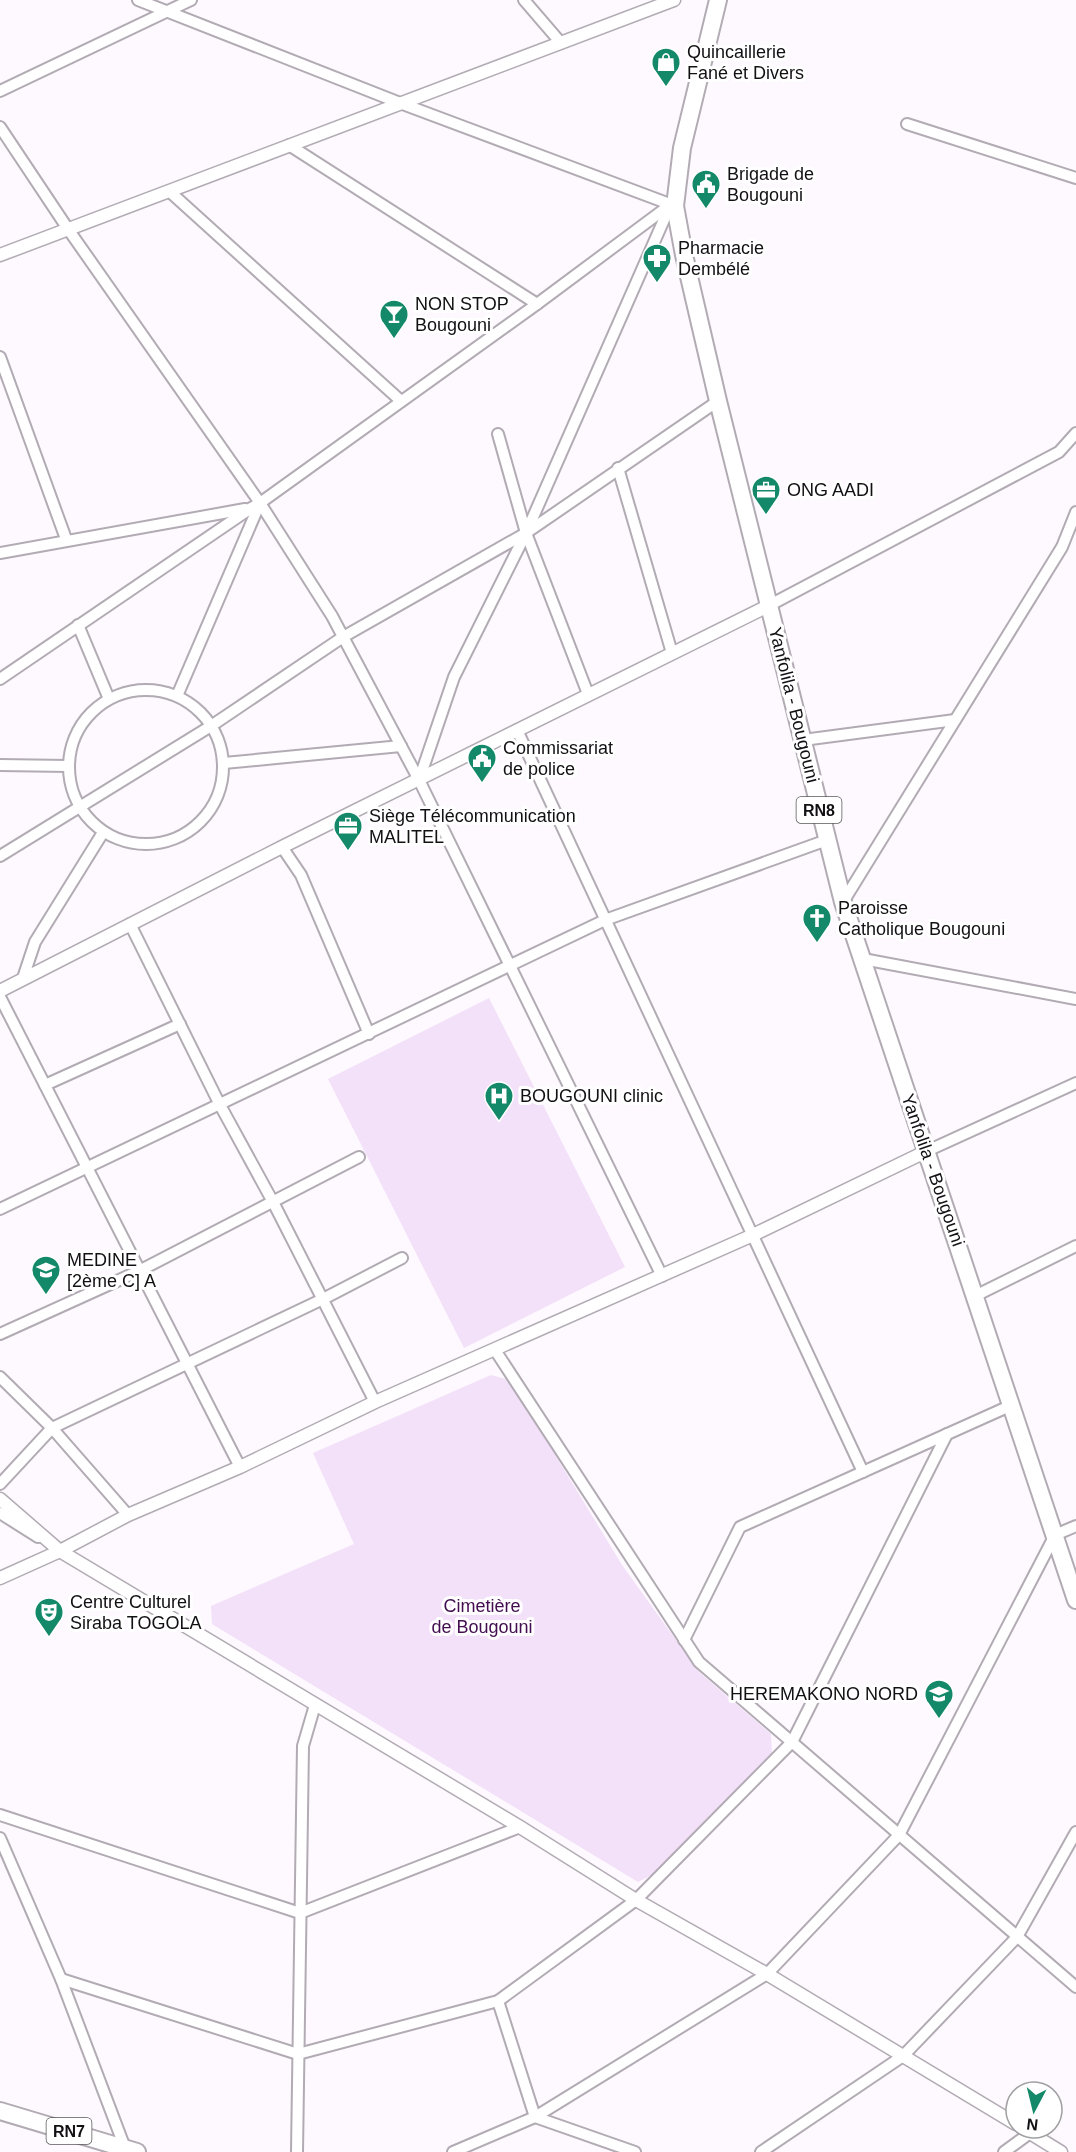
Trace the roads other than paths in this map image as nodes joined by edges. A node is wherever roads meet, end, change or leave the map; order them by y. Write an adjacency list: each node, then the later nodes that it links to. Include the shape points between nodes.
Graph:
1 (138, 0): 6 (street)
2 (191, 0): 6 (street)
3 (524, 0): 7 (street)
4 (674, 0): 7 (street)
5 (718, 0): 15 (main road, Yanfolila - Bougouni / RN8, via 682,148)
6 (168, 12): 8 (street); 9 (street)
7 (561, 43): 9 (street)
8 (0, 91)
9 (400, 104): 12 (street); 15 (street)
10 (907, 124): 13 (street)
11 (0, 127): 16 (street)
12 (289, 146): 14 (street); 18 (street)
13 (1076, 178)
14 (169, 191): 16 (street); 20 (street)
15 (673, 205): 18 (street); 21 (main road, Yanfolila - Bougouni / RN8); 27 (street)
16 (68, 229): 17 (street); 25 (street)
17 (0, 255)
18 (537, 304): 20 (street)
19 (0, 357): 28 (street)
20 (401, 400): 25 (street)
21 (718, 401): 24 (street); 30 (main road, Yanfolila - Bougouni / RN8)
22 (1076, 433): 30 (street, via 1059,452)
23 (498, 434): 27 (street)
24 (618, 468): 27 (street); 33 (street)
25 (256, 506): 28 (street); 31 (street); 32 (street); 36 (street)
26 (1076, 512): 38 (street, via 1062,547)
27 (526, 533): 32 (street); 35 (street); 46 (street, via 454,677)
28 (66, 539): 29 (street)
29 (0, 553)
30 (770, 605): 33 (street); 41 (main road, Yanfolila - Bougouni / RN8)
31 (78, 626): 34 (street); 37 (street)
32 (343, 637): 39 (street); 42 (street)
33 (672, 653): 35 (street)
34 (0, 679)
35 (588, 694): 40 (street)
36 (177, 696): 37 (street, via 158,690 130,691); 39 (street, via 200,710)
37 (110, 699): 45 (street, via 93,710 75,734)
38 (955, 720): 41 (street); 52 (street)
39 (210, 726): 43 (street, via 219,739); 47 (street)
40 (517, 730): 46 (street); 53 (street)
41 (802, 740): 49 (main road, Yanfolila - Bougouni / RN8)
42 (401, 746): 43 (street); 46 (street)
43 (224, 763): 48 (street, via 222,788 211,810 185,835 149,845)
44 (0, 765): 45 (street)
45 (68, 766): 47 (street, via 70,785)
46 (419, 780): 50 (street); 56 (street)
47 (80, 806): 48 (street); 51 (street)
48 (102, 834): 57 (street, via 35,942)
49 (827, 840): 52 (main road, Yanfolila - Bougouni / RN8); 53 (street)
50 (282, 847): 54 (street); 62 (street, via 301,875)
51 (0, 856)
52 (843, 902): 55 (main road, Yanfolila - Bougouni / RN8)
53 (605, 920): 56 (street); 71 (street)
54 (130, 924): 57 (street); 61 (street)
55 (863, 959): 60 (street); 66 (main road, Yanfolila - Bougouni / RN8)
56 (511, 967): 62 (street); 75 (street)
57 (23, 978): 58 (street)
58 (0, 991)
59 (0, 997): 64 (street)
60 (1076, 999)
61 (180, 1024): 64 (street); 65 (street)
62 (369, 1034): 65 (street)
63 (1076, 1083): 66 (street)
64 (45, 1085): 68 (street)
65 (220, 1105): 68 (street); 69 (street)
66 (927, 1151): 71 (street); 76 (main road, Yanfolila - Bougouni / RN8)
67 (359, 1157): 69 (street)
68 (87, 1169): 70 (street); 74 (street)
69 (273, 1202): 74 (street); 77 (street)
70 (0, 1209)
71 (753, 1235): 75 (street); 87 (street)
72 (1076, 1246): 76 (street)
73 (402, 1258): 77 (street)
74 (139, 1271): 78 (street); 80 (street)
75 (662, 1276): 79 (street)
76 (975, 1296): 83 (main road, Yanfolila - Bougouni / RN8)
77 (323, 1299): 80 (street); 82 (street)
78 (0, 1334)
79 (495, 1350): 82 (street); 97 (street)
80 (187, 1363): 84 (street); 86 (street)
81 (0, 1377): 84 (street)
82 (375, 1402): 86 (street)
83 (1012, 1405): 85 (street); 93 (main road, Yanfolila - Bougouni / RN8)
84 (52, 1428): 88 (street); 91 (street)
85 (947, 1434): 87 (street); 99 (street)
86 (240, 1467): 91 (street)
87 (863, 1472): 97 (street, via 740,1527)
88 (0, 1484)
89 (0, 1499): 94 (street)
90 (0, 1513): 94 (street)
91 (128, 1515): 94 (street)
92 (1076, 1526): 93 (street)
93 (1055, 1535): 96 (main road, Yanfolila - Bougouni / RN8); 103 (street)
94 (60, 1551): 95 (street); 98 (street)
95 (0, 1578)
96 (1076, 1600)
97 (684, 1640): 99 (street, via 699,1662)
98 (315, 1705): 101 (street); 106 (street, via 303,1746)
99 (792, 1742): 103 (street); 105 (street)
100 (0, 1815): 106 (street)
101 (520, 1827): 105 (street); 106 (street)
102 (1076, 1832): 107 (street)
103 (899, 1835): 107 (street); 108 (street)
104 (0, 1838): 109 (street)
105 (636, 1900): 108 (street); 111 (street)
106 (300, 1913): 112 (street)
107 (1017, 1936): 110 (street); 113 (street)
108 (766, 1974): 113 (street); 115 (street)
109 (61, 1979): 112 (street); 119 (street)
110 (1076, 1987)
111 (498, 2001): 112 (street); 115 (street)
112 (298, 2054): 120 (street)
113 (903, 2056): 116 (street); 123 (street)
114 (0, 2111): 119 (main road, RN7)
115 (535, 2117): 121 (street); 122 (street)
116 (1004, 2117)
117 (1016, 2140): 124 (street)
118 (1042, 2140): 125 (street)
119 (129, 2151)
120 (297, 2152)
121 (453, 2152)
122 (635, 2152)
123 (761, 2152)
124 (1004, 2152)
125 (1061, 2152)

